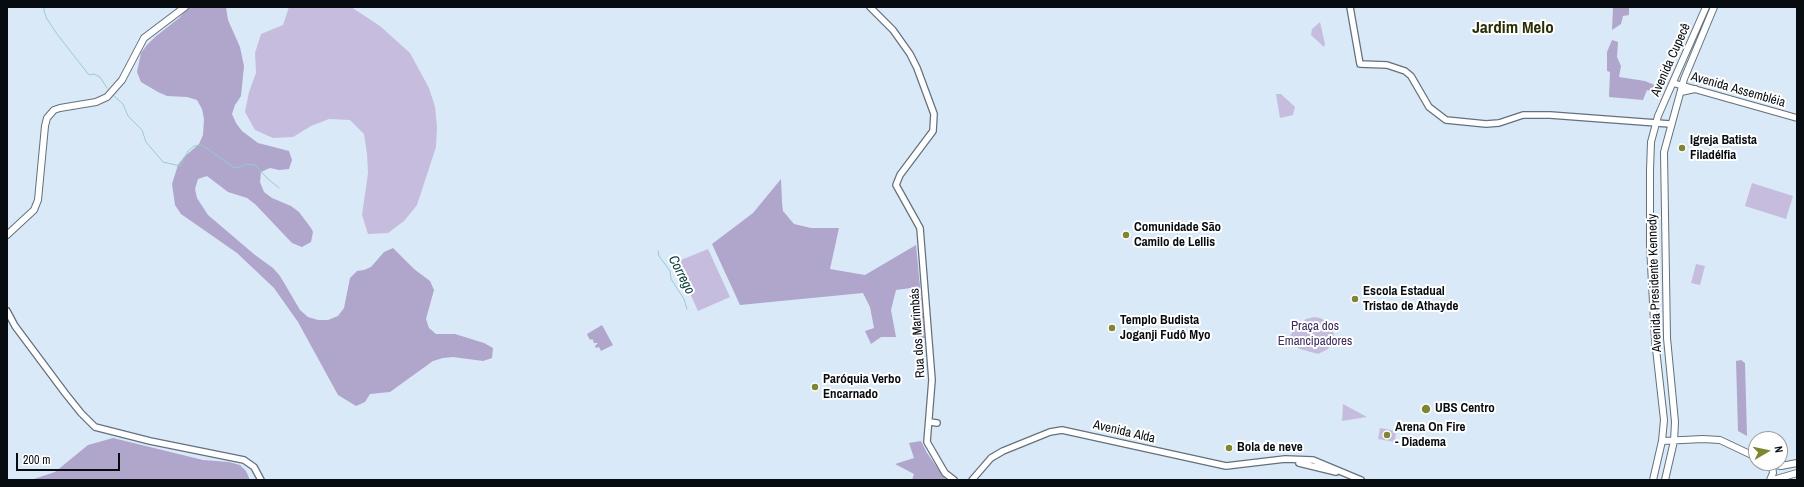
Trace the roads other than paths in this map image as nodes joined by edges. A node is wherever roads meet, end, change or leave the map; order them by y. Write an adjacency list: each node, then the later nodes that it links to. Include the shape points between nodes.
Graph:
1 (184, 7): 12 (main road, via 144,38 122,80 106,97 96,102 54,110 47,118 38,200 34,210)
2 (870, 7): 16 (main road, Rua dos Marimbás, via 893,30 910,54 934,114 933,131 896,183 896,188 920,228 932,380)
3 (1350, 7): 10 (main road, via 1360,64 1392,66 1408,73 1429,107 1440,118 1451,122 1486,124 1523,115 1550,115)
4 (1706, 7): 6 (main road, Avenida Cupecê)
5 (1714, 7): 7 (main road, Avenida Cupecê)
6 (1673, 82): 7 (main road, Avenida Assembléia); 10 (main road, Avenida Cupecê)
7 (1681, 89): 8 (main road); 11 (main road, Avenida Presidente Kennedy)
8 (1695, 89): 9 (main road, Avenida Assembléia)
9 (1797, 118)
10 (1655, 123): 11 (main road); 15 (main road, Avenida Presidente Kennedy, via 1650,170 1650,246)
11 (1670, 124): 14 (main road, Avenida Presidente Kennedy, via 1663,163)
12 (7, 235)
13 (7, 311): 26 (main road, via 15,326 80,413 95,427 244,460 254,467)
14 (1666, 315): 15 (main road); 19 (main road, Avenida Presidente Kennedy, via 1675,416)
15 (1654, 321): 18 (main road, Avenida Presidente Kennedy, via 1664,412)
16 (930, 422): 17 (main road); 27 (main road, Rua dos Marimbás, via 926,437 930,450 945,473)
17 (937, 423)
18 (1662, 441): 19 (main road); 30 (main road, Avenida Presidente Kennedy)
19 (1674, 441): 20 (main road, via 1720,440); 31 (main road, Avenida Presidente Kennedy)
20 (1748, 453)
21 (1285, 459): 22 (main road, Avenida Alda); 23 (main road, Avenida Alda); 28 (main road, Avenida Alda, via 1226,466 1058,430 1003,451 991,458)
22 (1319, 462): 23 (main road); 24 (main road, Avenida Alda)
23 (1307, 464): 24 (main road, Avenida Alda)
24 (1344, 473): 29 (main road, Avenida Alda)
25 (1797, 473): 32 (main road)
26 (261, 480)
27 (954, 480)
28 (972, 480)
29 (1361, 480)
30 (1653, 480)
31 (1665, 480)
32 (1773, 480)

